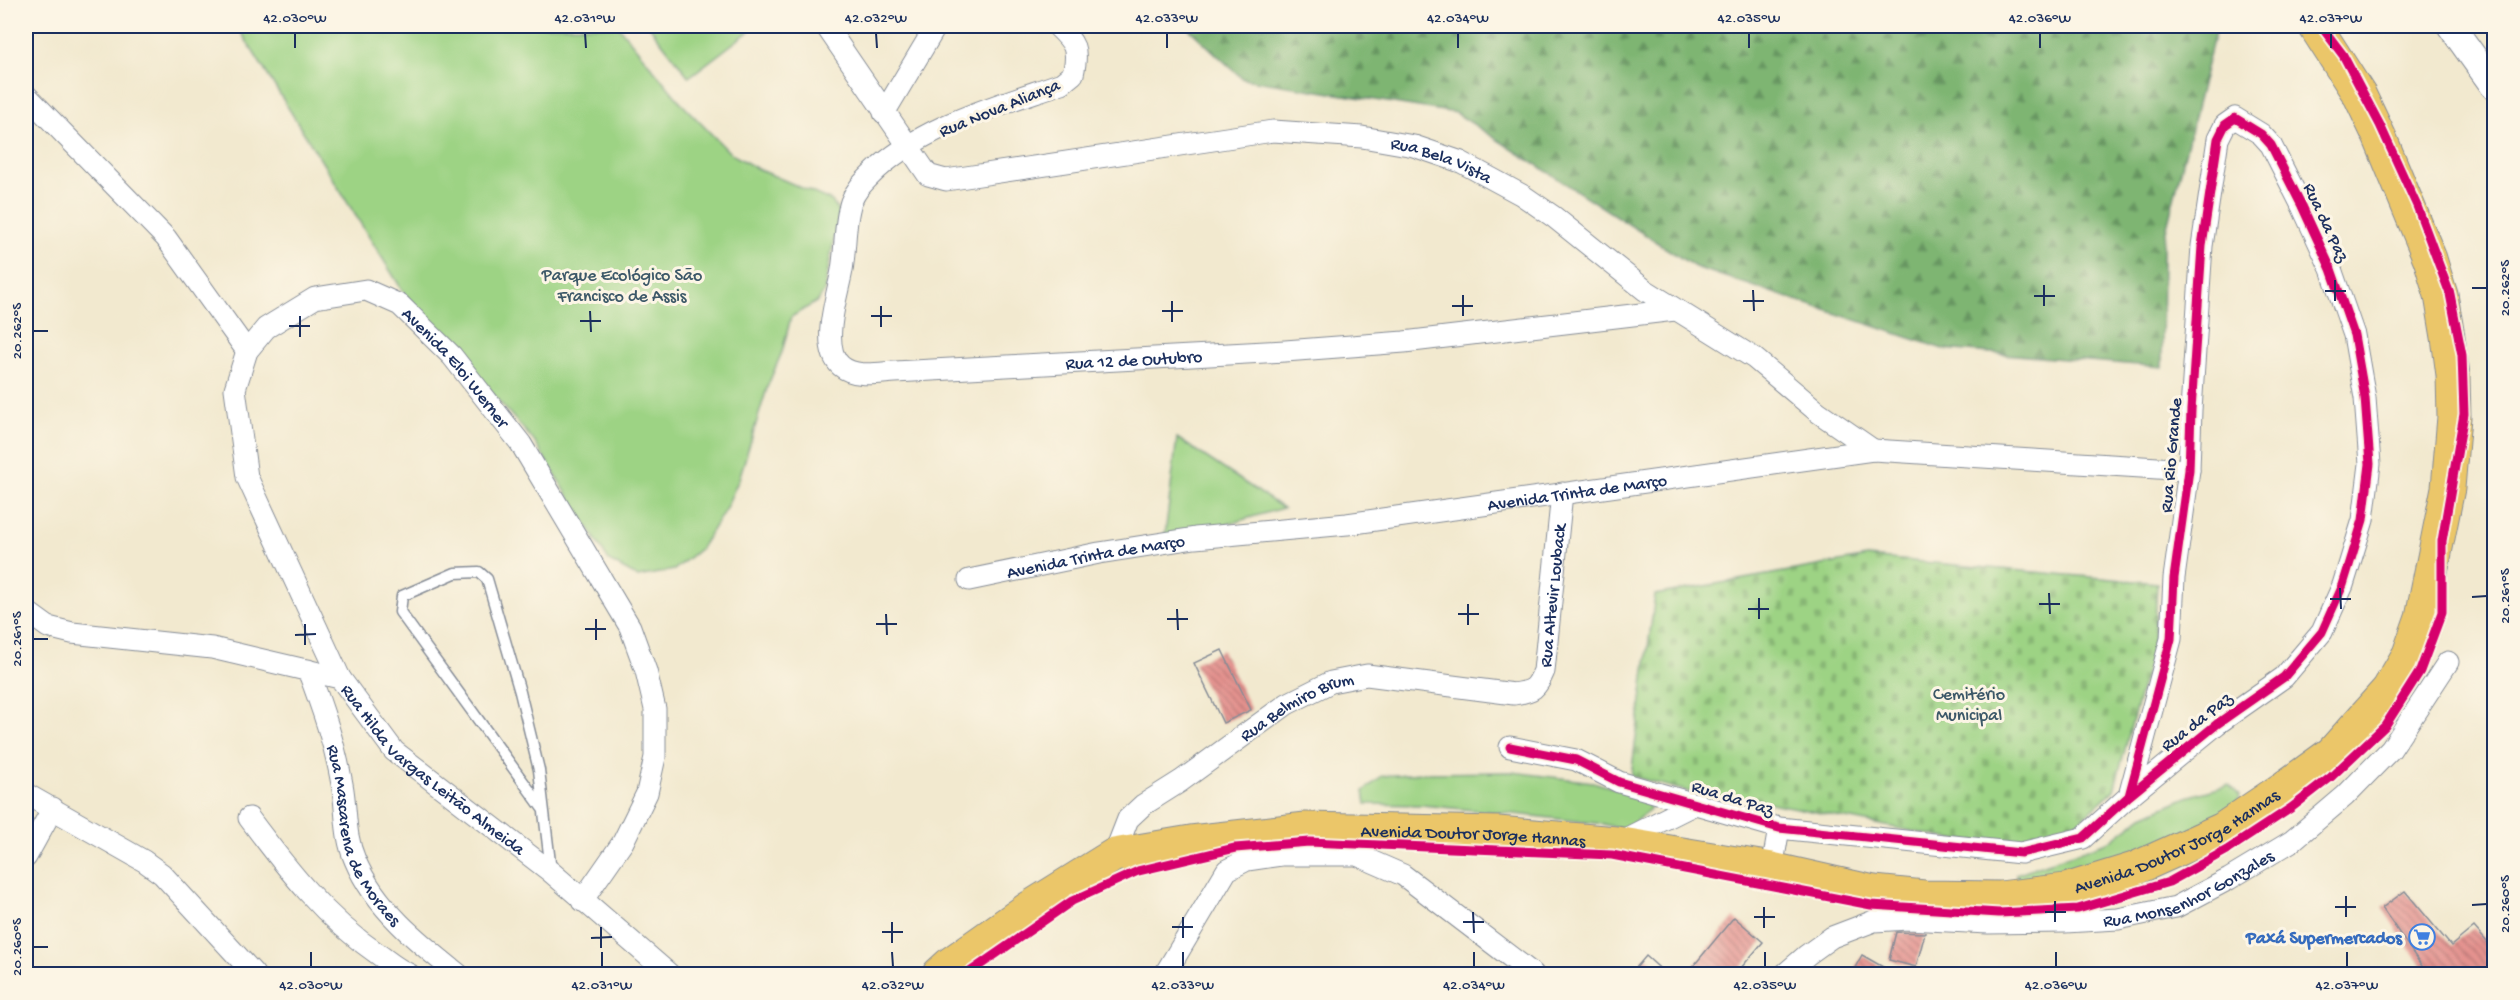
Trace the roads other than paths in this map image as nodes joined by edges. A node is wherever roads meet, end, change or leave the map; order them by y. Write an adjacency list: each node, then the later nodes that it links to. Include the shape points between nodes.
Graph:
1 (826, 26): 8 (street)
2 (936, 26): 8 (street)
3 (1057, 26): 10 (street, Rua Nova Aliança, via 1073,41 1076,53 1072,74 1062,83 968,117)
4 (2315, 26): 36 (highway, Avenida Doutor Jorge Hannas, via 2360,96 2380,138 2430,260 2448,337 2454,417 2448,488 2422,616 2409,654 2388,690 2332,753 2223,829 2123,873)
5 (2451, 26): 6 (street)
6 (2494, 86)
7 (26, 95): 12 (street, via 166,238)
8 (884, 113): 10 (street)
9 (2235, 118): 14 (street, Rua Rio Grande, via 2224,125 2218,139 2202,246); 24 (street, Rua da Paz, via 2271,144 2331,269 2354,335 2370,464 2363,520 2343,585 2322,632 2284,676 2217,724)
10 (906, 146): 11 (street, Rua Bela Vista, via 928,175 945,180 1273,131 1362,137 1414,146 1461,162 1522,195); 11 (street, Rua 12 de Outubro, via 858,188 850,210 831,321 833,355 855,373 1404,342)
11 (1676, 310): 13 (street, Rua Bela Vista, via 1754,358 1818,412)
12 (247, 351): 20 (street, Avenida Eloi Werner, via 235,389 247,477); 35 (street, Avenida Eloi Werner, via 266,328 315,298 366,290 400,305 452,356 533,464 630,627 655,709 655,757 647,793 623,842)
13 (1873, 450): 14 (street, Avenida Trinta de Março); 15 (street, Avenida Trinta de Março)
14 (2189, 471): 24 (street, Rua Rio Grande, via 2174,578 2171,639)
15 (1562, 493): 16 (street, Avenida Trinta de Março, via 1347,524 1195,538); 21 (street, Rua Altevir Louback, via 1544,671 1538,686)
16 (969, 580)
17 (26, 611): 19 (street, Rua Hilda Vargas Leitão Almeida, via 48,627 72,633 212,648)
18 (2448, 662): 36 (street, Rua Monsenhor Gonzales, via 2391,749 2345,796 2292,841 2229,879 2176,907 2118,919)
19 (308, 670): 20 (street, Rua Hilda Vargas Leitão Almeida); 39 (street, Rua Mascarena de Moraes, via 331,734 343,786 346,833 354,860 367,885 411,936)
20 (340, 678): 34 (street, Rua Hilda Vargas Leitão Almeida, via 394,751)
21 (1529, 692): 31 (street, Rua Belmiro Brum, via 1498,693 1367,675 1331,682 1287,704 1143,805 1128,819)
22 (1510, 747): 25 (street, Rua da Paz, via 1576,760 1619,782)
23 (26, 794): 26 (street)
24 (2129, 796): 29 (street, Rua da Paz, via 2083,838 2021,853)
25 (1697, 803): 29 (street, Rua da Paz); 30 (street)
26 (52, 808): 32 (street); 37 (street, via 162,874)
27 (543, 809): 27 (lane, via 539,770 523,703 488,579 478,572 455,573 402,596 400,612); 34 (lane)
28 (249, 818): 38 (street, via 315,902 367,947)
29 (1779, 828): 33 (street)
30 (1616, 843): 31 (highway, Avenida Doutor Jorge Hannas, via 1498,833 1306,829); 33 (highway, Avenida Doutor Jorge Hannas)
31 (1114, 855): 41 (highway, Avenida Doutor Jorge Hannas, via 1029,908)
32 (26, 857)
33 (1772, 869): 36 (highway, Avenida Doutor Jorge Hannas, via 1874,892)
34 (551, 872): 35 (street, Rua Hilda Vargas Leitão Almeida)
35 (582, 901): 40 (street, Rua Hilda Vargas Leitão Almeida)
36 (1994, 911): 44 (street, Rua Monsenhor Gonzales, via 1874,921 1832,937)
37 (254, 975)
38 (409, 975)
39 (458, 975)
40 (669, 975)
41 (939, 975)
42 (1165, 975): 43 (street, via 1227,870 1247,860 1281,855 1357,855 1403,875)
43 (1533, 975)
44 (1785, 975)

